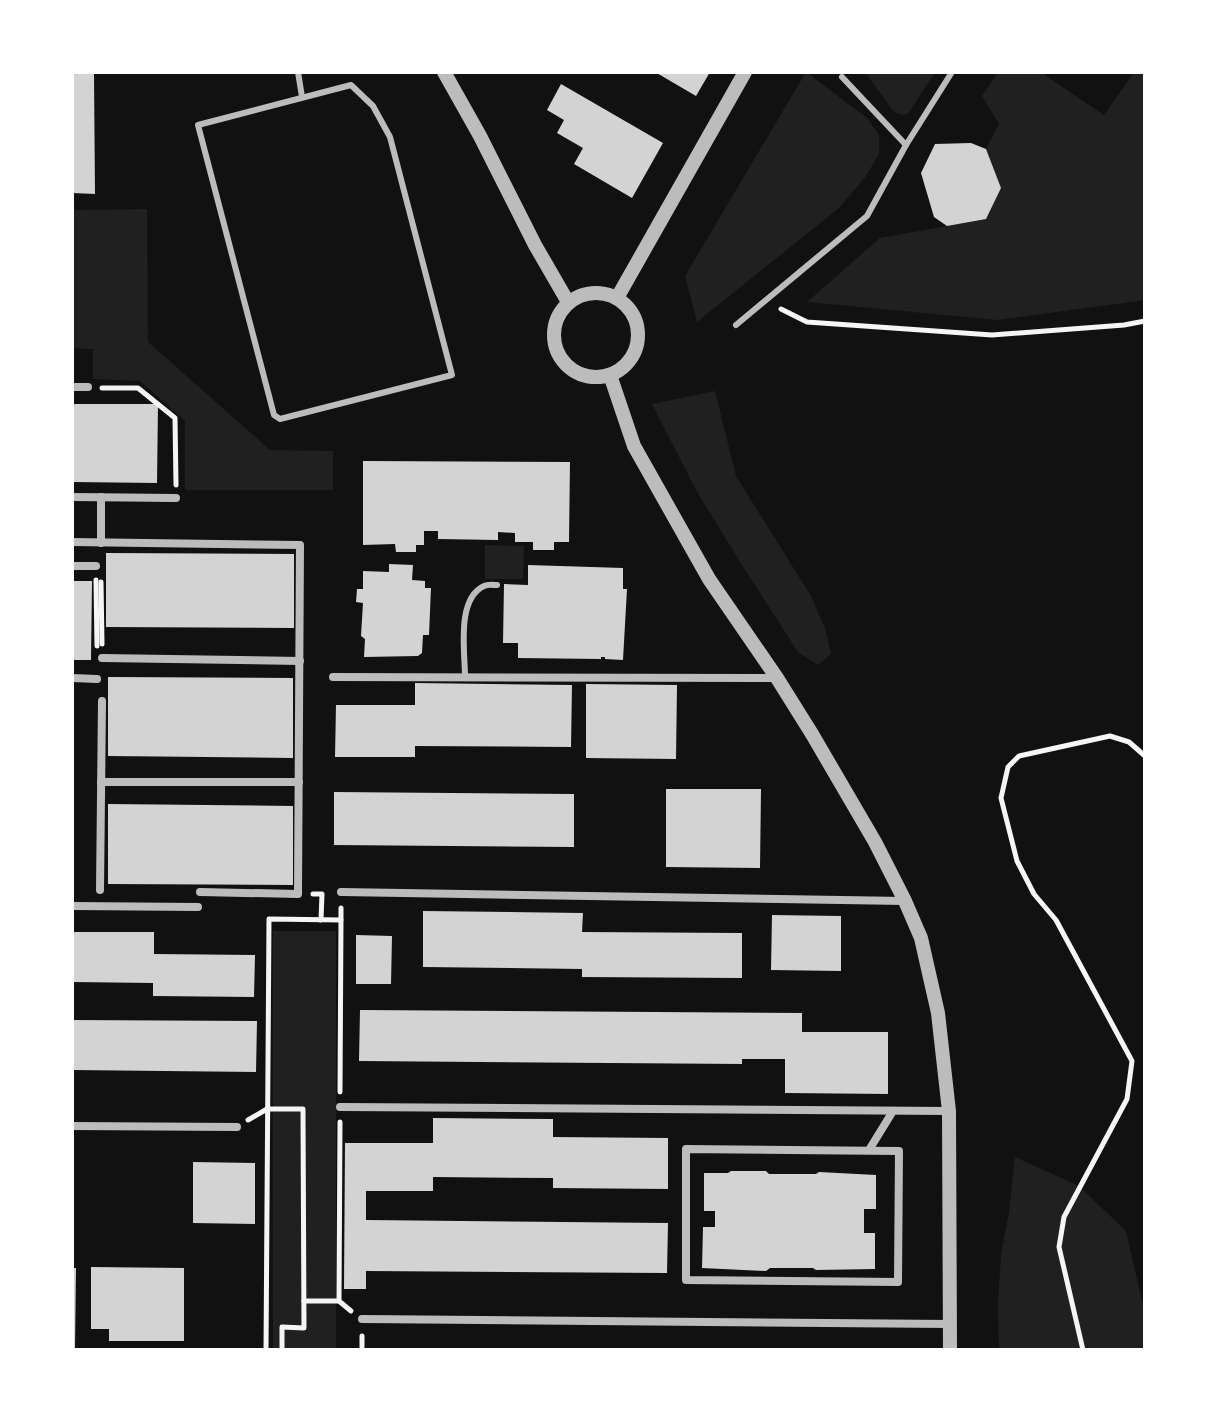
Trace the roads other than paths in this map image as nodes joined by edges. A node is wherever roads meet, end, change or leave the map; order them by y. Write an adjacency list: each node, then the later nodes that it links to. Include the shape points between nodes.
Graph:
1 (298, 72): 6 (lane)
2 (444, 72): 9 (street)
3 (745, 72): 8 (street)
4 (952, 72): 7 (lane)
5 (842, 77): 7 (lane)
6 (302, 97): 6 (lane, via 351,85 373,106 390,137 452,375 280,419 274,415 198,125)
7 (906, 145): 10 (lane, via 867,216)
8 (617, 298): 9 (street, via 592,292); 11 (street, via 635,319 639,338 631,358)
9 (568, 302): 11 (street, via 554,325 556,350 584,376)
10 (736, 325)
11 (610, 375): 27 (street, via 634,446 709,579)
12 (72, 387): 13 (street)
13 (88, 387)
14 (72, 497): 15 (street)
15 (101, 497): 16 (street); 18 (street)
16 (176, 498)
17 (72, 542): 18 (street)
18 (101, 543): 23 (street, via 300,545)
19 (72, 566): 20 (street)
20 (96, 566)
21 (497, 585): 25 (lane, via 484,586 469,600 464,618)
22 (102, 658): 23 (street)
23 (300, 661): 31 (street)
24 (333, 677): 25 (street)
25 (465, 677): 27 (street)
26 (72, 678): 28 (street)
27 (777, 678): 35 (street)
28 (97, 679)
29 (102, 701): 30 (street)
30 (101, 782): 31 (street); 32 (street)
31 (299, 782): 33 (street, via 298,894)
32 (100, 890)
33 (200, 892)
34 (341, 892): 35 (street)
35 (905, 901): 40 (street, via 921,938 938,1013)
36 (72, 906): 37 (street)
37 (198, 907)
38 (340, 1107): 39 (street)
39 (893, 1111): 40 (street); 43 (street)
40 (949, 1111): 45 (street)
41 (72, 1126): 42 (street)
42 (237, 1127)
43 (869, 1150): 43 (street, via 686,1149 686,1280 898,1282 899,1151)
44 (362, 1319): 45 (street)
45 (951, 1324): 46 (street)
46 (950, 1350)

